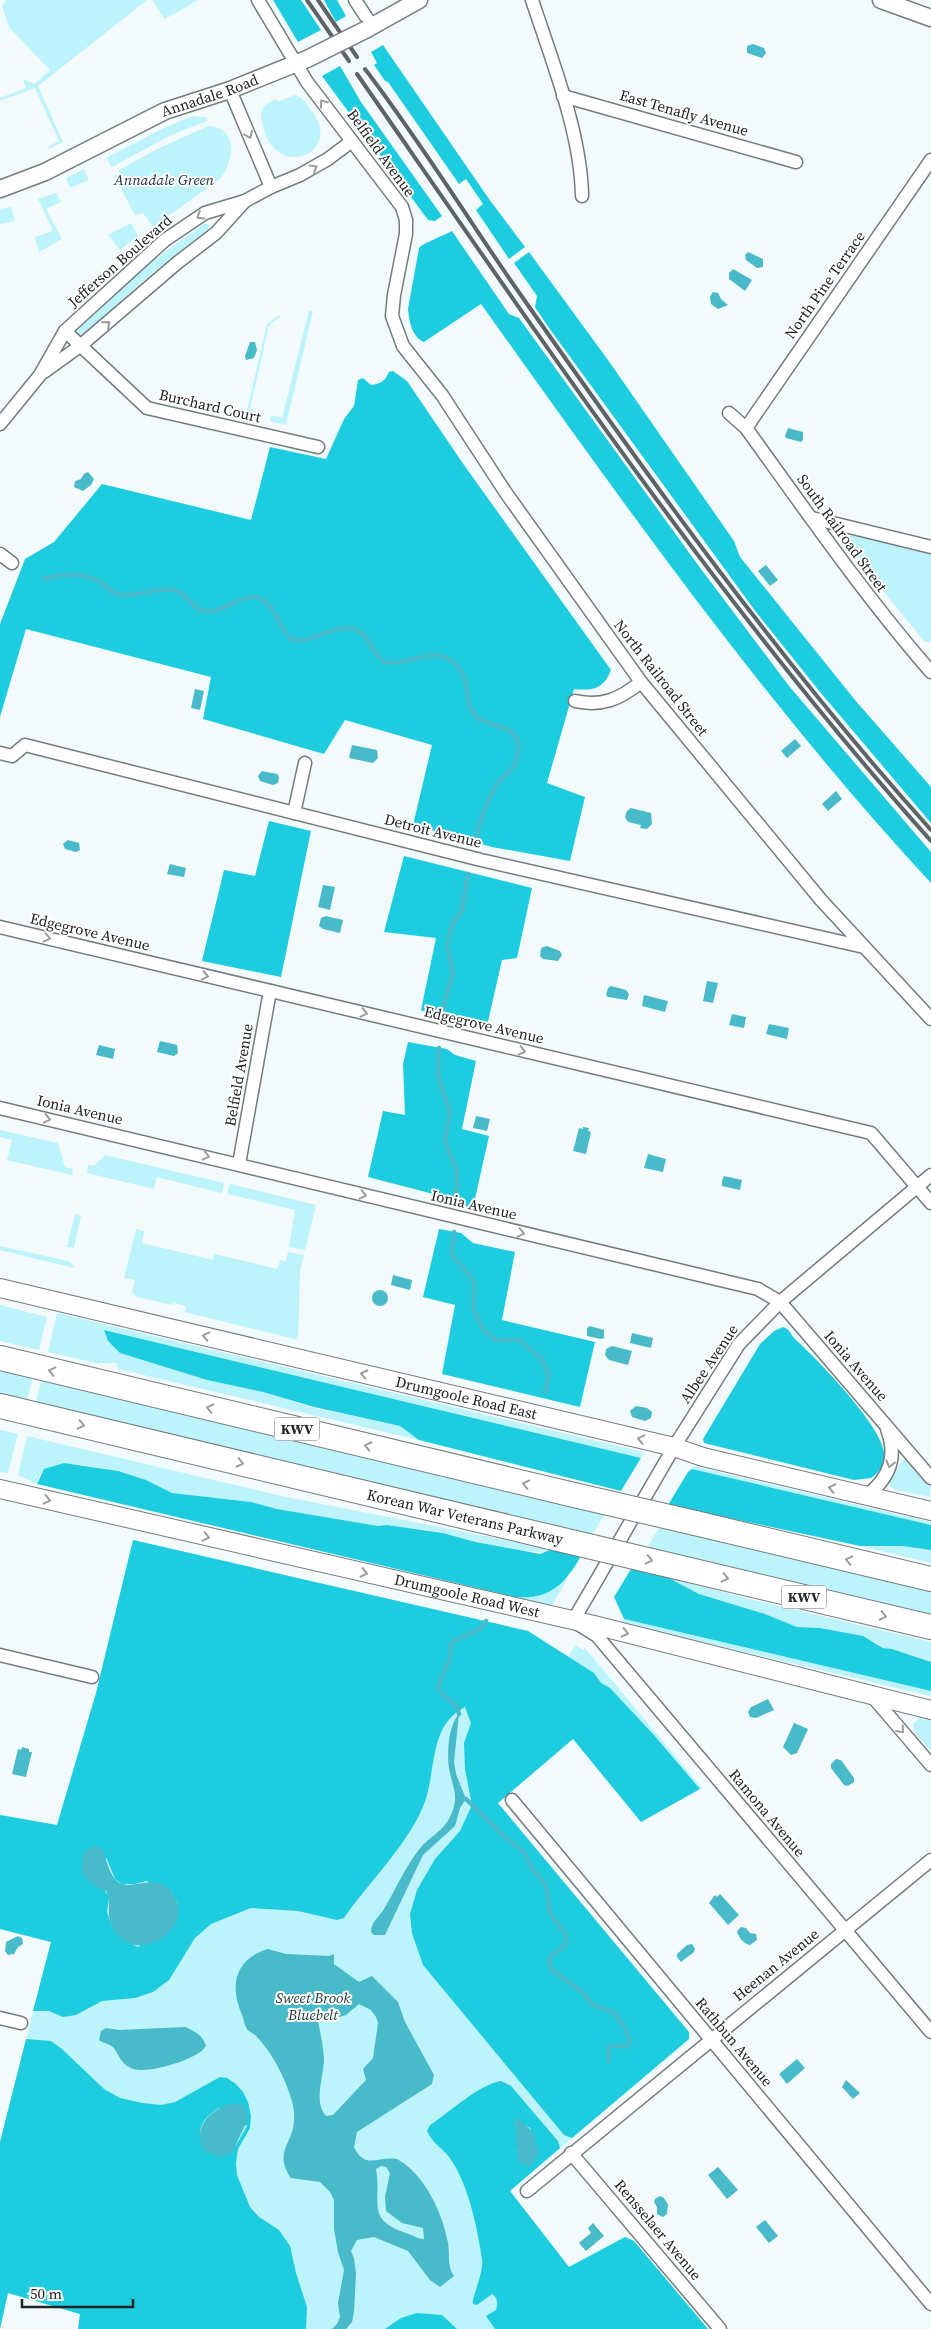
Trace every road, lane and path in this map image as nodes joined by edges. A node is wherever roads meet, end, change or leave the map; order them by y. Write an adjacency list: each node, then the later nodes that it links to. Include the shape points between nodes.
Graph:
1 (258, 0): 8 (street, Belfield Avenue)
2 (355, 0): 7 (street)
3 (419, 0): 7 (street, Annadale Road)
4 (532, 0): 10 (street)
5 (881, 0): 6 (street)
6 (931, 18)
7 (370, 27): 8 (street, Annadale Road, bridge)
8 (301, 61): 9 (street, Annadale Road); 11 (street, Belfield Avenue, one-way to 8)
9 (230, 90): 14 (street, one-way to 14); 15 (street, Annadale Road, via 165,111 45,172)
10 (564, 96): 13 (street, East Tenafly Avenue); 16 (street, via 582,176)
11 (352, 141): 14 (street, Jefferson Boulevard, one-way to 11, via 306,172); 19 (street, Belfield Avenue, via 402,207 406,220 393,302 392,316)
12 (931, 160): 24 (street, North Pine Terrace)
13 (796, 162)
14 (271, 187): 17 (street, Jefferson Boulevard)
15 (0, 189)
16 (582, 196)
17 (245, 201): 18 (street, Jefferson Boulevard, one-way to 18, via 205,212 165,240); 20 (street, Jefferson Boulevard, one-way to 17, via 216,233)
18 (65, 331): 20 (street, Burchard Court); 21 (street, Jefferson Boulevard)
19 (397, 332): 31 (street, North Railroad Street, via 412,358 442,395 506,493)
20 (80, 346): 21 (street, Jefferson Boulevard); 25 (street, Burchard Court, via 147,408)
21 (40, 375): 23 (street, Jefferson Boulevard)
22 (729, 413): 24 (street, South Railroad Street)
23 (0, 424)
24 (746, 428): 26 (street, South Railroad Street)
25 (318, 447)
26 (812, 518): 27 (street); 30 (street, South Railroad Street, via 880,614)
27 (931, 547)
28 (0, 554): 29 (street)
29 (12, 563)
30 (931, 672)
31 (640, 682): 32 (street, via 616,700 602,704); 37 (street, North Railroad Street)
32 (575, 701)
33 (0, 753): 35 (street, Detroit Avenue, via 12,756 25,745)
34 (306, 763): 35 (street)
35 (294, 813): 37 (street, Detroit Avenue, via 490,862)
36 (0, 927): 38 (street, Edgegrove Avenue, one-way to 38)
37 (864, 947): 39 (street, North Railroad Street)
38 (270, 991): 41 (street, Belfield Avenue); 43 (street, Edgegrove Avenue, one-way to 43, via 871,1133)
39 (931, 1020)
40 (0, 1108): 41 (street, Ionia Avenue, one-way to 41)
41 (239, 1164): 46 (street, Ionia Avenue, one-way to 46, via 758,1289)
42 (931, 1175): 43 (street, Albee Avenue)
43 (917, 1186): 44 (street, Edgegrove Avenue); 46 (street, Albee Avenue)
44 (931, 1203)
45 (0, 1288): 50 (main road, Drumgoole Road East, one-way to 45)
46 (780, 1302): 49 (street, Ionia Avenue); 50 (street, Albee Avenue, via 739,1344)
47 (7, 1359): 55 (highway, KWV, one-way to 47, bridge)
48 (0, 1406): 57 (highway, Korean War Veterans Parkway / KWV, one-way to 57, bridge)
49 (886, 1425): 51 (street, Ionia Avenue); 53 (street, Ionia Avenue, one-way to 53, via 892,1440 892,1462 880,1484)
50 (674, 1447): 53 (main road, Drumgoole Road East, one-way to 50, via 703,1457); 56 (street, Albee Avenue)
51 (931, 1478)
52 (0, 1489): 56 (main road, Drumgoole Road West, one-way to 56)
53 (866, 1496): 54 (main road, Drumgoole Road East)
54 (931, 1512)
55 (931, 1579)
56 (573, 1621): 60 (main road, Drumgoole Road West, one-way to 60); 65 (street, Ramona Avenue, via 597,1636)
57 (931, 1627)
58 (0, 1655): 59 (street)
59 (92, 1677)
60 (872, 1696): 61 (main road, Drumgoole Road West); 62 (street, one-way to 62)
61 (931, 1710)
62 (931, 1764)
63 (512, 1800): 69 (street, Rathbun Avenue)
64 (931, 1860): 65 (street, Heenan Avenue)
65 (844, 1930): 68 (street, Ramona Avenue); 69 (street, Heenan Avenue)
66 (0, 2018): 67 (street)
67 (21, 2023)
68 (931, 2032)
69 (710, 2040): 70 (street, Heenan Avenue); 72 (street, Rathbun Avenue)
70 (571, 2153): 71 (street, Heenan Avenue); 73 (street, Rensselaer Avenue)
71 (527, 2191)
72 (931, 2304)
73 (720, 2329)

